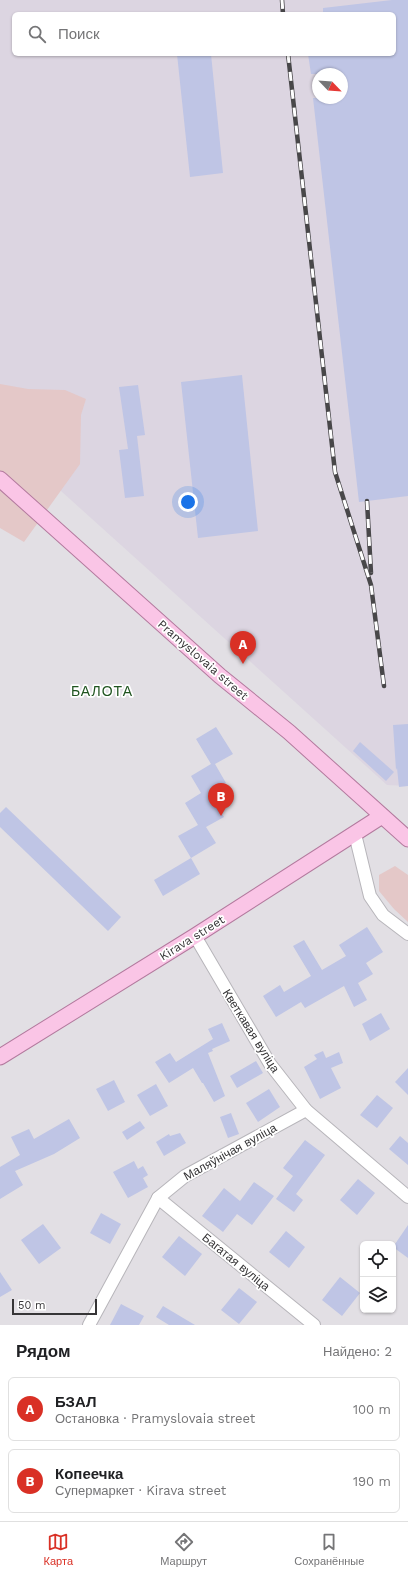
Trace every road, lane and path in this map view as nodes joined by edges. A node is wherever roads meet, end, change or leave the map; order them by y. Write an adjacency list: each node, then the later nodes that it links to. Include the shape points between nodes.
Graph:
1 (0, 479): 2 (main road, Pramyslovaia street, via 220,676 289,732)
2 (382, 816): 3 (main road, Kirava street); 4 (main road, Pramyslovaia street)
3 (355, 834): 5 (street, via 370,896 383,916); 6 (main road, Kirava street)
4 (408, 839)
5 (408, 934)
6 (194, 936): 7 (main road, Kirava street); 8 (street, Кветкавая вуліца, via 270,1064)
7 (0, 1057)
8 (306, 1110): 9 (street, Кветкавая вуліца); 10 (street, Маляўнічая вуліца, via 185,1176)
9 (408, 1197)
10 (158, 1198): 11 (street, Маляўнічая вуліца); 12 (street, Багатая вуліца)
11 (89, 1325)
12 (314, 1325)

